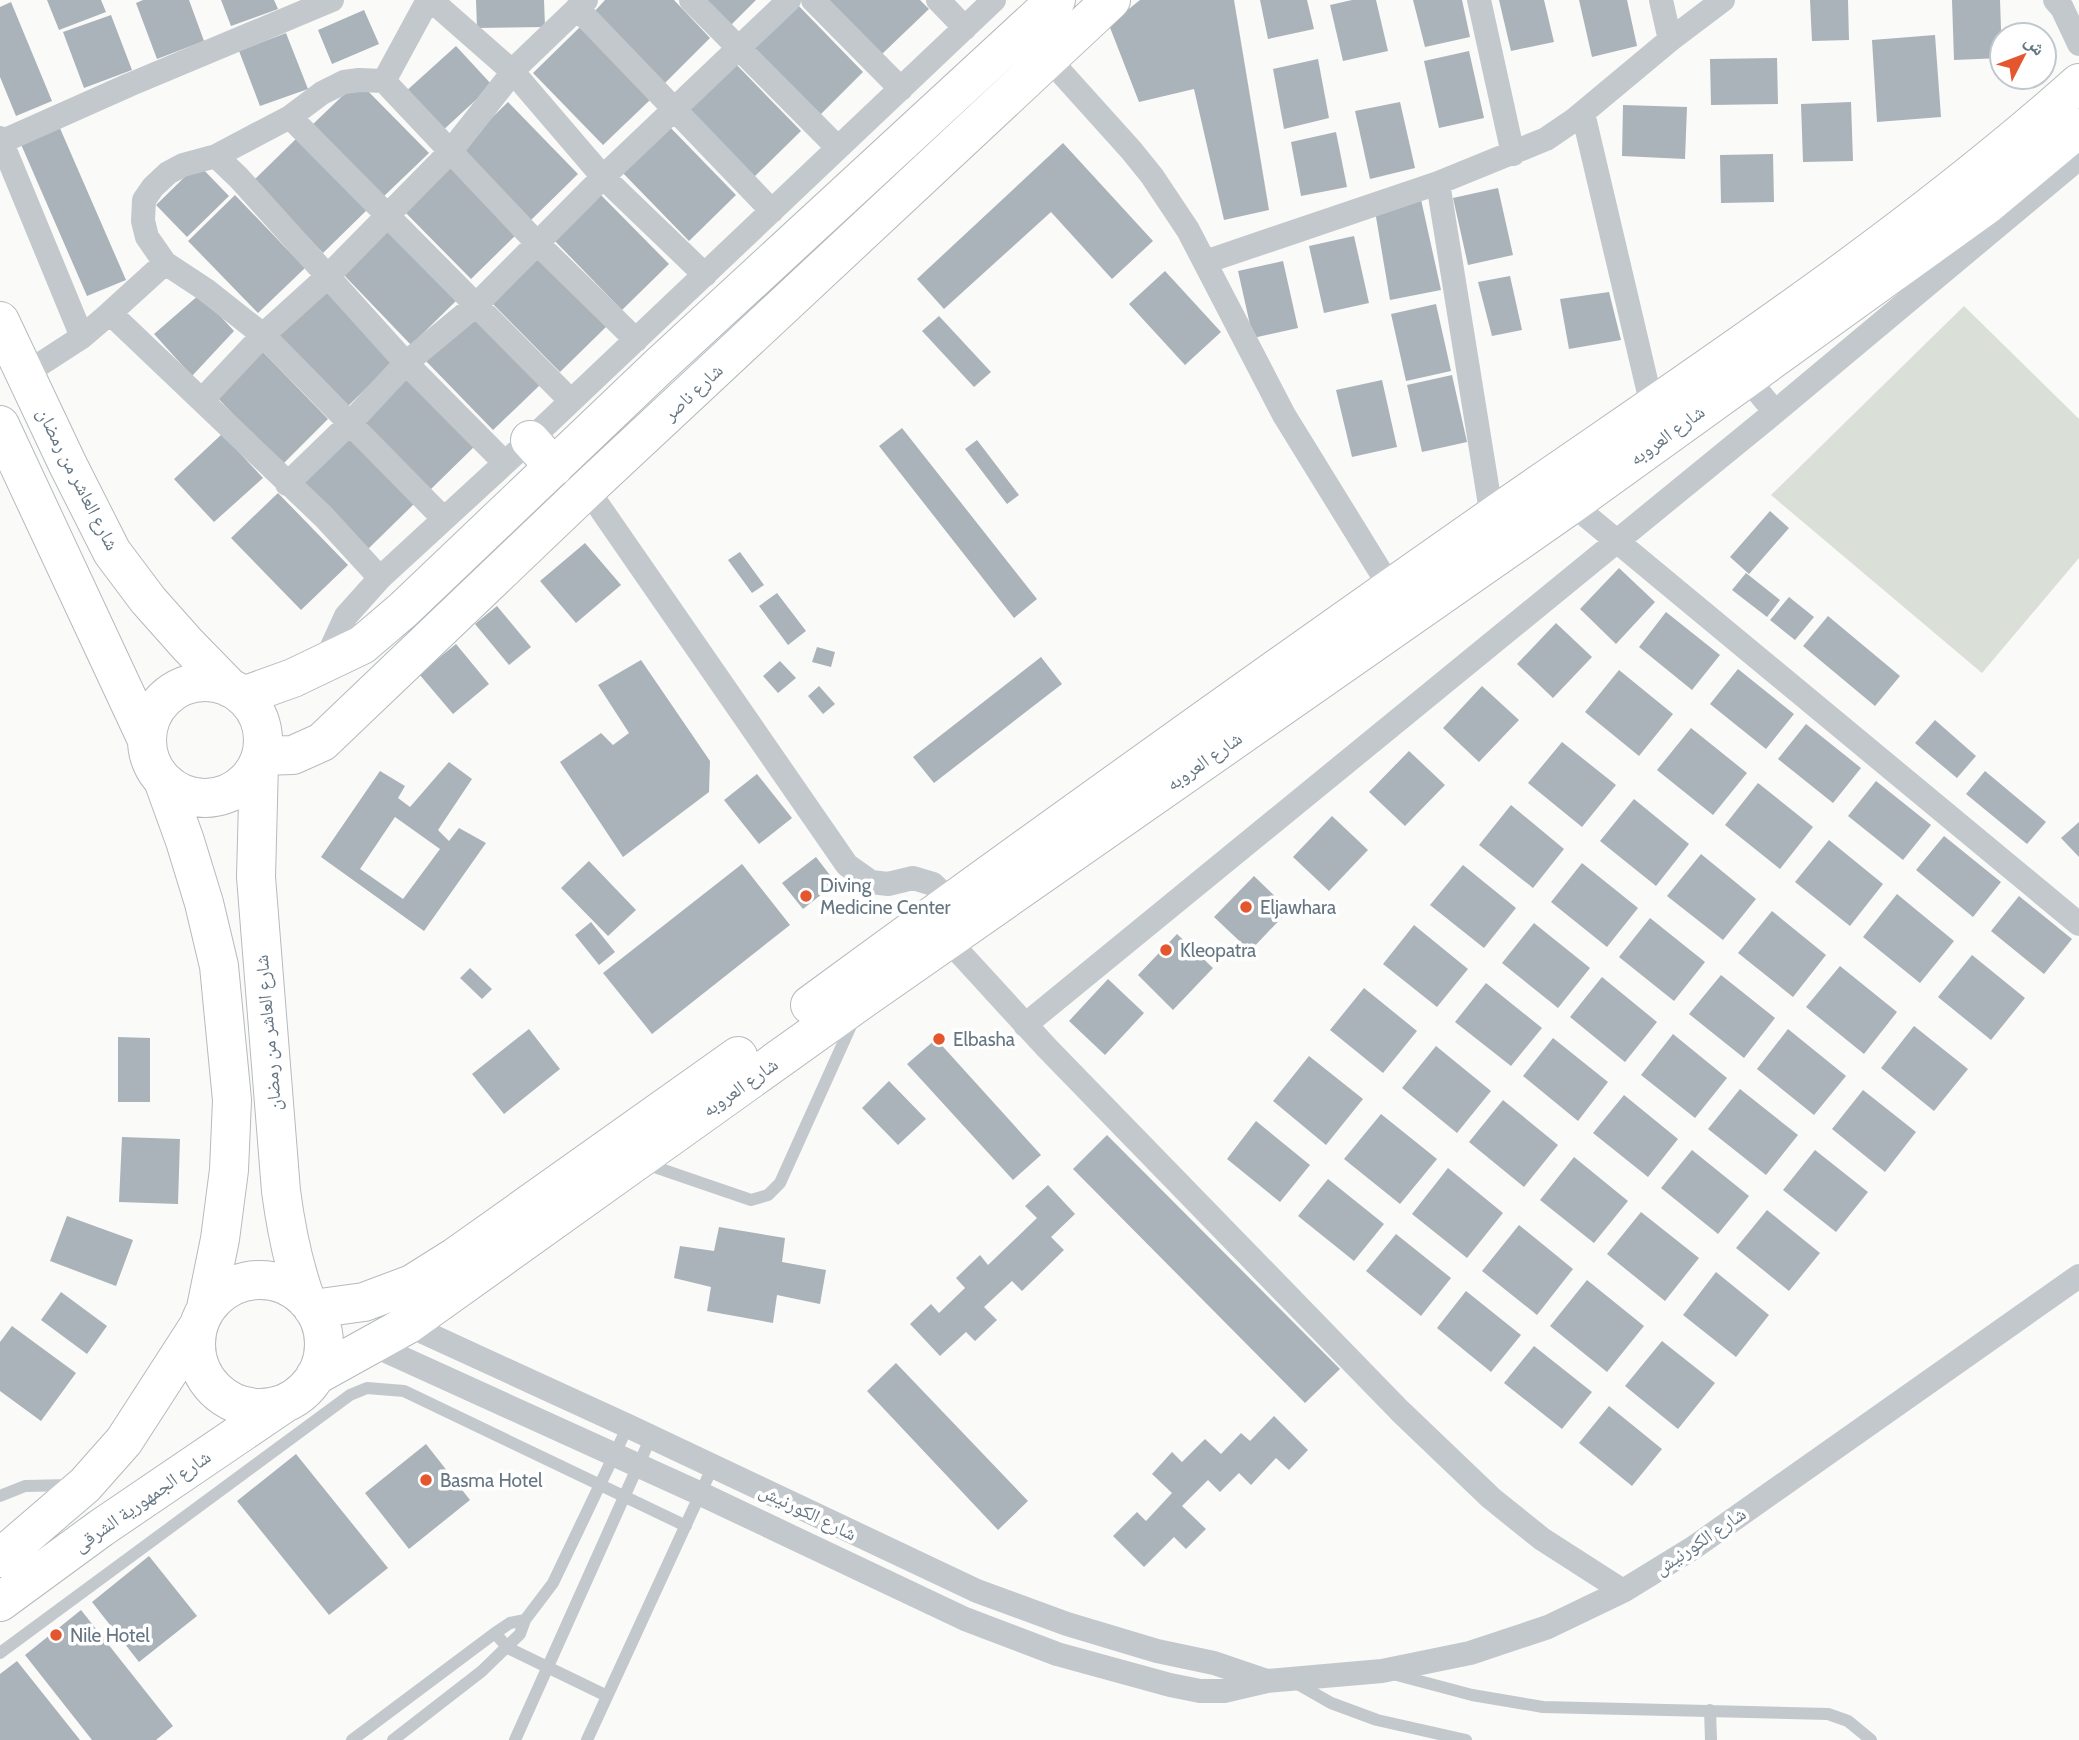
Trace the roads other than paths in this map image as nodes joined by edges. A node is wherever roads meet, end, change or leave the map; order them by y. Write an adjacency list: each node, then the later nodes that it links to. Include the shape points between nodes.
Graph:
1 (332, 0): 28 (street)
2 (430, 0): 20 (street); 21 (street)
3 (691, 0): 18 (street)
4 (789, 0): 18 (street)
5 (813, 0): 23 (street)
6 (937, 0): 15 (street)
7 (994, 0): 15 (street)
8 (1056, 0): 48 (main road)
9 (1111, 0): 19 (main road, شارع ناصر)
10 (1479, 0): 31 (street)
11 (1661, 0): 16 (street)
12 (1723, 0): 16 (street)
13 (2063, 3): 17 (street)
14 (582, 4): 20 (street); 24 (street)
15 (965, 29): 23 (street)
16 (1670, 40): 25 (street)
17 (2079, 44)
18 (740, 48): 24 (street); 29 (street)
19 (1049, 59): 39 (street, via 1152,176); 52 (main road, شارع ناصر)
20 (512, 72): 30 (street); 34 (street)
21 (384, 81): 26 (street, via 344,82); 30 (street)
22 (2079, 83): 55 (main road, شارع العروبه, via 2020,136)
23 (901, 89): 29 (street)
24 (674, 111): 34 (street); 36 (street)
25 (1583, 113): 31 (street, via 1546,139); 55 (street)
26 (290, 117): 32 (street); 37 (street)
27 (2079, 128): 51 (main road, شارع العروبه, via 1988,204)
28 (1, 140): 47 (street)
29 (838, 148): 36 (street)
30 (450, 152): 37 (street); 38 (street)
31 (1513, 154): 35 (street)
32 (216, 156): 40 (street, via 168,173 144,200 147,237); 42 (street)
33 (2079, 158): 56 (street)
34 (603, 177): 38 (street); 41 (street)
35 (1438, 183): 39 (street); 63 (street)
36 (772, 211): 41 (street)
37 (387, 215): 42 (street); 43 (street)
38 (538, 244): 43 (street); 48 (street)
39 (1205, 262): 67 (street, via 1283,415)
40 (164, 263): 44 (street); 46 (street)
41 (705, 275): 48 (street)
42 (327, 277): 46 (street); 49 (street)
43 (477, 304): 49 (street); 54 (street)
44 (110, 313): 47 (street); 53 (street)
45 (0, 321): 50 (main road, شارع العاشر من رمضان)
46 (263, 335): 53 (street); 57 (street)
47 (82, 337): 50 (street)
48 (647, 353): 52 (main road); 54 (street); 59 (main road)
49 (406, 363): 57 (street); 59 (street)
50 (25, 374): 69 (main road, شارع العاشر من رمضان, via 112,552 188,645)
51 (1747, 378): 55 (main road, شارع العروبه); 56 (street)
52 (685, 399): 61 (main road, شارع ناصر)
53 (202, 400): 60 (street)
54 (571, 401): 59 (street)
55 (1674, 404): 62 (main road, شارع العروبه); 63 (main road, شارع العروبه)
56 (1775, 412): 65 (street)
57 (351, 422): 60 (street); 64 (street)
58 (0, 425): 70 (main road)
59 (530, 456): 64 (street); 68 (main road, via 403,610 362,645)
60 (287, 484): 66 (street)
61 (587, 489): 71 (main road, شارع ناصر, via 322,742 293,755); 73 (street, via 847,865 871,882 888,884 913,878 933,884)
62 (1572, 505): 65 (street); 67 (main road, شارع العروبه)
63 (1492, 517): 67 (main road, شارع العروبه)
64 (444, 519): 66 (street)
65 (1616, 541): 74 (street); 77 (street)
66 (380, 578): 68 (street, via 346,616)
67 (1400, 603): 73 (main road, شارع العروبه); 75 (main road, شارع العروبه)
68 (324, 664): 69 (main road)
69 (237, 692): 70 (main road, via 202,682 181,687 163,700 151,718); 71 (main road, via 257,713 263,734)
70 (147, 740): 72 (main road, via 151,762)
71 (260, 759): 72 (main road, via 246,782 227,794 194,796); 81 (main road, شارع العاشر من رمضان, via 256,877 280,1178 294,1265)
72 (163, 780): 82 (main road, via 186,841 219,966 232,1100 223,1216)
73 (951, 902): 80 (main road, شارع العروبه, via 455,1256 412,1284)
74 (2079, 925)
75 (948, 940): 76 (main road, شارع العروبه); 77 (street)
76 (863, 999): 78 (main road, شارع العروبه); 78 (lane, via 780,1183 768,1195 751,1199)
77 (1026, 1025): 100 (street, via 1458,1468 1542,1539)
78 (636, 1161): 83 (main road, شارع العروبه)
79 (2079, 1276): 100 (street, شارع الكورنيش, via 1693,1548)
80 (364, 1302): 81 (main road, شارع العروبه); 83 (street, شارع الكورنيش)
81 (310, 1304): 82 (main road, via 288,1286 266,1280 243,1282 222,1291); 85 (main road, via 324,1342)
82 (201, 1318): 86 (main road, via 195,1349 211,1386 245,1407); 93 (main road, via 124,1441)
83 (407, 1325): 84 (main road, شارع العروبه); 87 (street, شارع الكورنيش)
84 (373, 1345): 85 (main road, شارع العروبه); 89 (street, شارع الكورنيش)
85 (315, 1376): 86 (main road, via 303,1392)
86 (285, 1403): 90 (main road, شارع الجمهورية الشرقى)
87 (628, 1426): 88 (street, شارع الكورنيش); 89 (lane)
88 (651, 1437): 91 (lane); 92 (street, شارع الكورنيش)
89 (614, 1455): 91 (street, شارع الكورنيش); 94 (lane)
90 (225, 1464): 94 (lane, via 350,1395 383,1387 404,1391); 101 (main road, شارع الجمهورية الشرقى, via 101,1528); 105 (lane)
91 (638, 1466): 95 (street, شارع الكورنيش); 97 (lane)
92 (713, 1466): 95 (lane); 108 (street, شارع الكورنيش, via 976,1591 1157,1651)
93 (85, 1485): 96 (lane, via 25,1486); 99 (main road)
94 (600, 1485): 97 (lane); 102 (lane, via 553,1583)
95 (701, 1494): 98 (lane); 108 (street, شارع الكورنيش, via 965,1619 1057,1654 1200,1691)
96 (0, 1496)
97 (624, 1497): 98 (lane); 106 (lane)
98 (686, 1526): 109 (lane)
99 (0, 1558)
100 (1623, 1591): 107 (street, شارع الكورنيش, via 1548,1627 1483,1649)
101 (0, 1602)
102 (525, 1620): 103 (lane); 104 (lane)
103 (495, 1633): 104 (lane); 111 (lane)
104 (508, 1648): 106 (lane); 112 (lane)
105 (0, 1653)
106 (548, 1669): 109 (lane); 113 (lane)
107 (1382, 1671): 108 (street, شارع الكورنيش); 110 (lane, via 1472,1695 1543,1707)
108 (1278, 1680): 115 (lane, via 1377,1720)
109 (607, 1696): 114 (lane)
110 (1710, 1710): 116 (lane); 117 (lane, via 1829,1714 1848,1721)
111 (352, 1740)
112 (393, 1740)
113 (515, 1740)
114 (587, 1740)
115 (1466, 1740)
116 (1711, 1740)
117 (1871, 1740)

